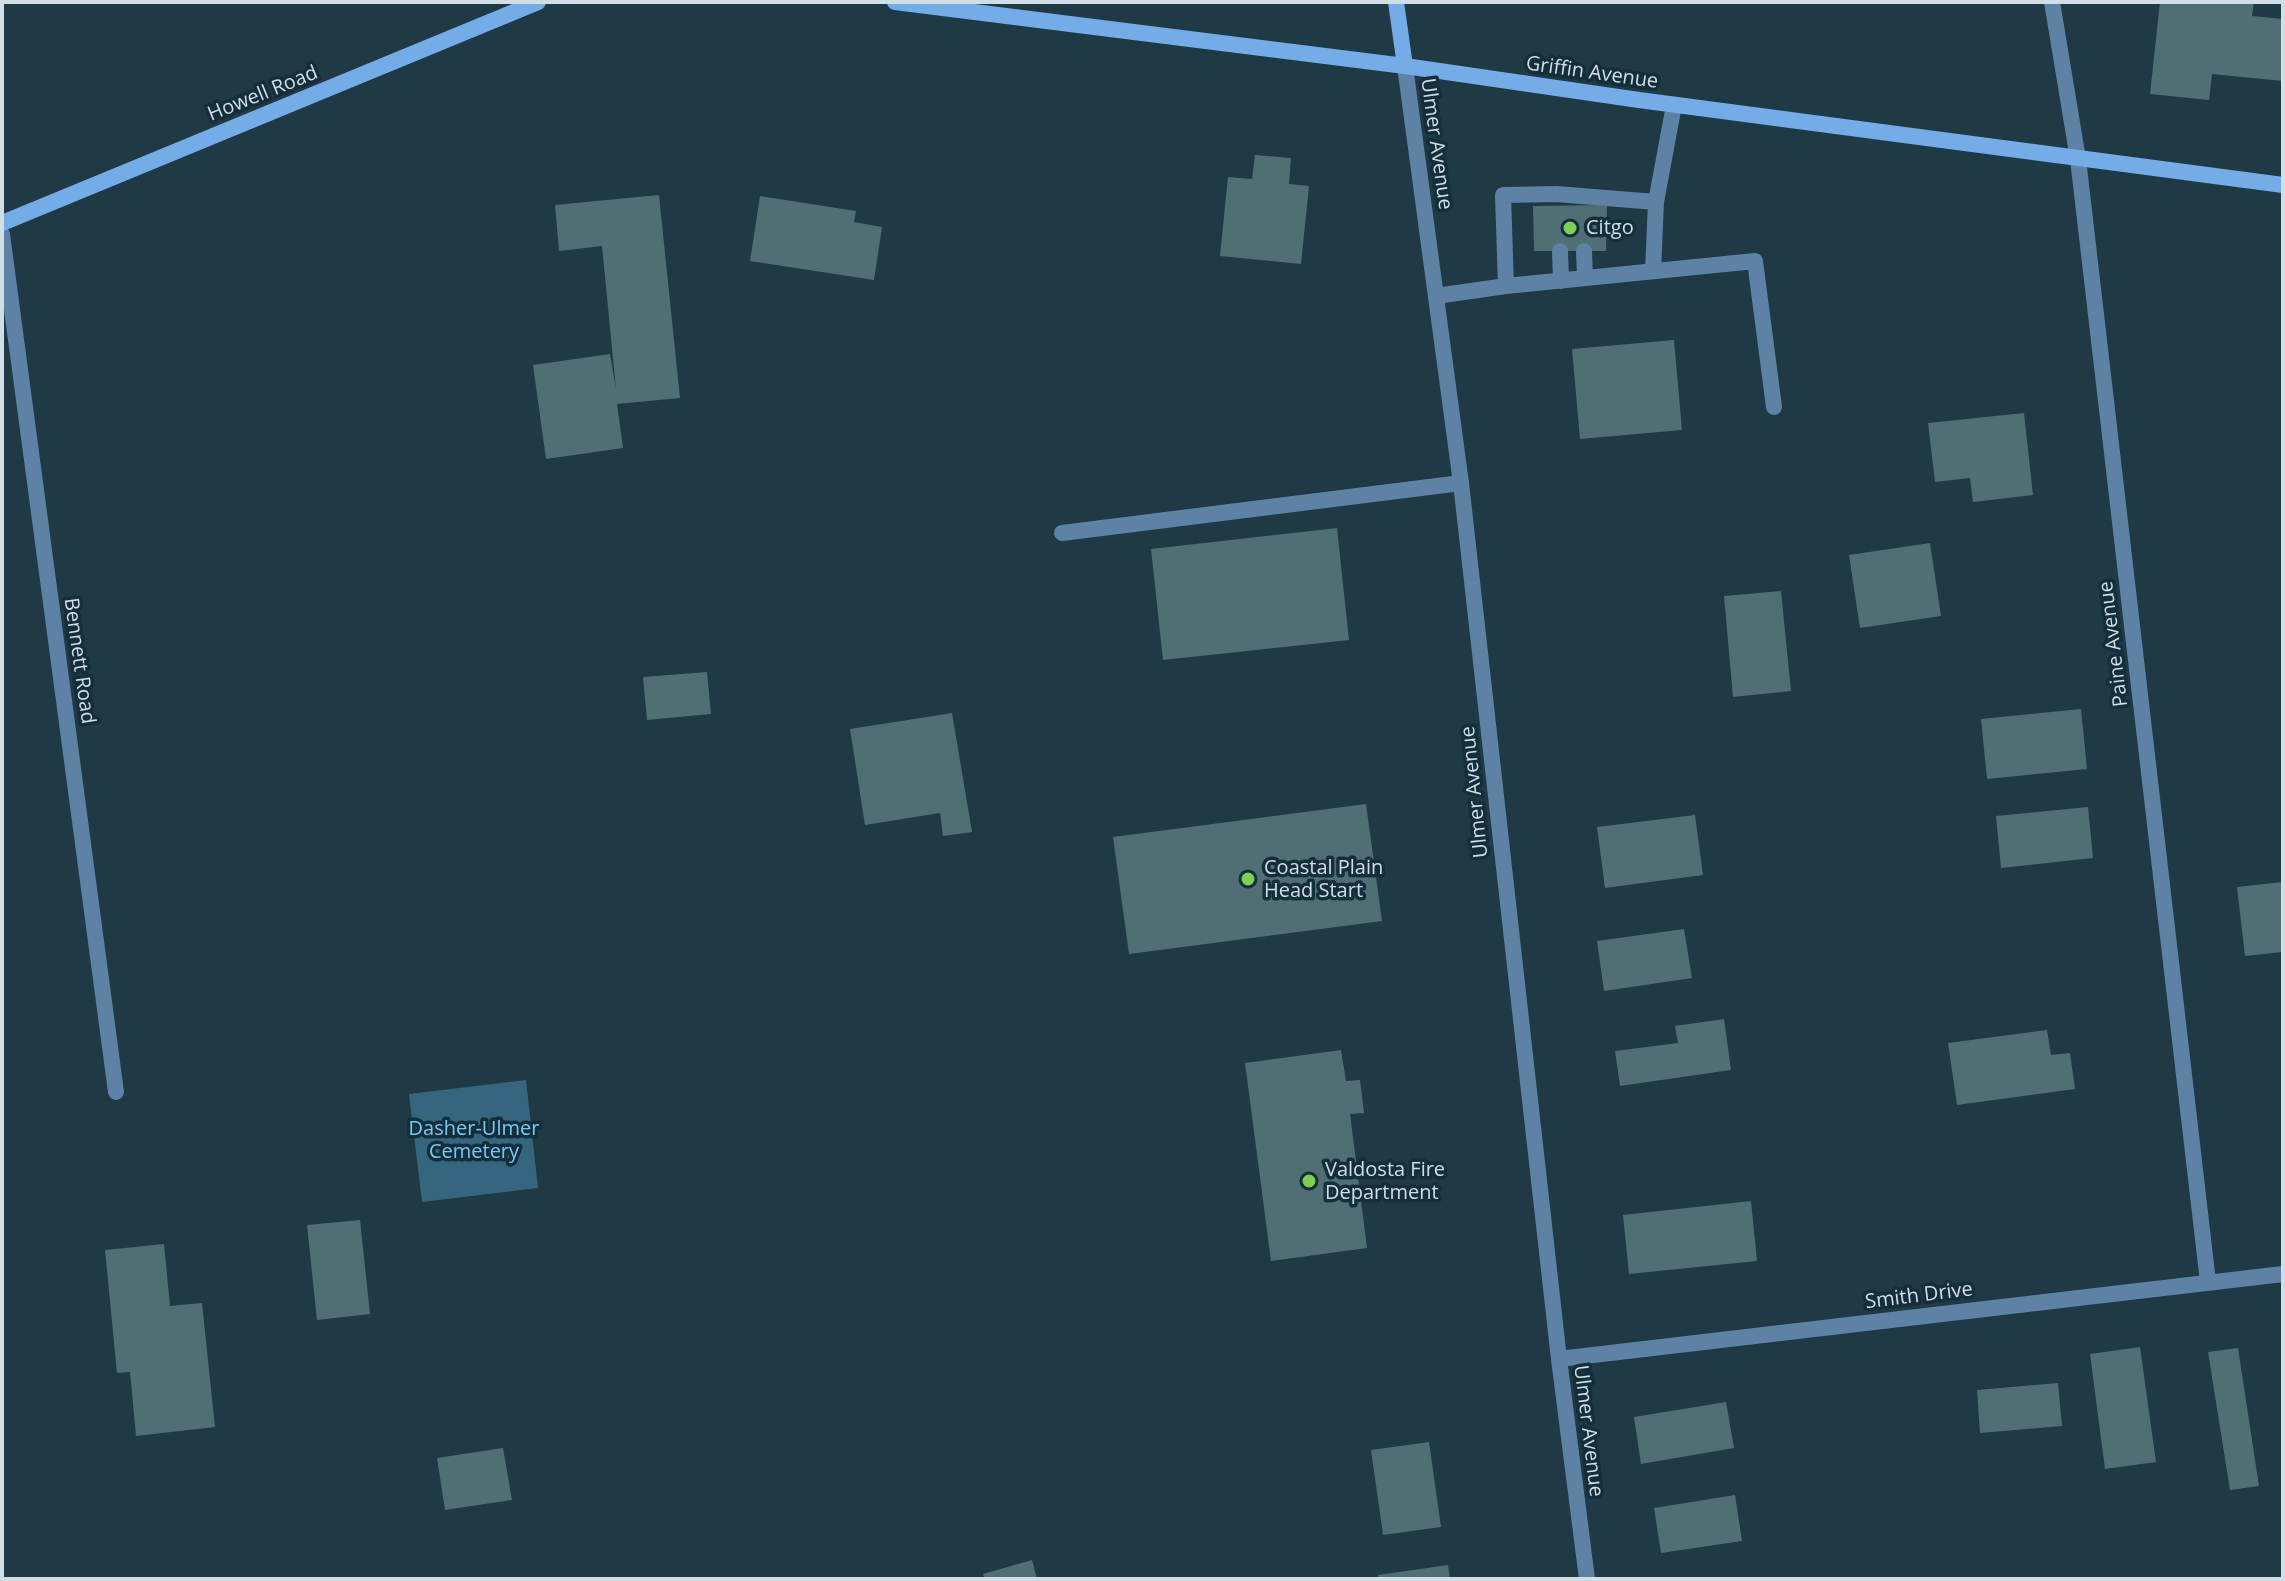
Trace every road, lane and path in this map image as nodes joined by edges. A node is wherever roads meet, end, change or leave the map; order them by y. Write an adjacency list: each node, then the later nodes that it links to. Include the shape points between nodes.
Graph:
1 (538, 2): 10 (main road, Howell Road)
2 (895, 2): 5 (main road, Griffin Avenue)
3 (1396, 2): 5 (main road, Ulmer Avenue)
4 (2052, 2): 7 (street, Paine Avenue)
5 (1405, 66): 6 (main road, Griffin Avenue); 18 (street, Ulmer Avenue)
6 (1674, 105): 7 (main road, Griffin Avenue); 9 (street)
7 (2078, 159): 8 (main road, Griffin Avenue); 24 (street, Paine Avenue)
8 (2283, 185)
9 (1656, 202): 14 (street); 17 (street, via 1503,195)
10 (2, 223)
11 (2, 234): 22 (street, Bennett Road)
12 (1560, 251): 16 (street)
13 (1584, 251): 15 (street)
14 (1653, 271): 15 (street); 19 (street, via 1755,261)
15 (1585, 278): 16 (street)
16 (1561, 281): 17 (street)
17 (1506, 286): 18 (street)
18 (1436, 296): 20 (street, Ulmer Avenue)
19 (1774, 407)
20 (1461, 483): 21 (street); 25 (street, Ulmer Avenue)
21 (1062, 533)
22 (116, 1092)
23 (2283, 1274): 24 (street, Smith Drive)
24 (2208, 1282): 25 (street, Smith Drive)
25 (1559, 1359): 26 (street, Ulmer Avenue)
26 (1587, 1579)

